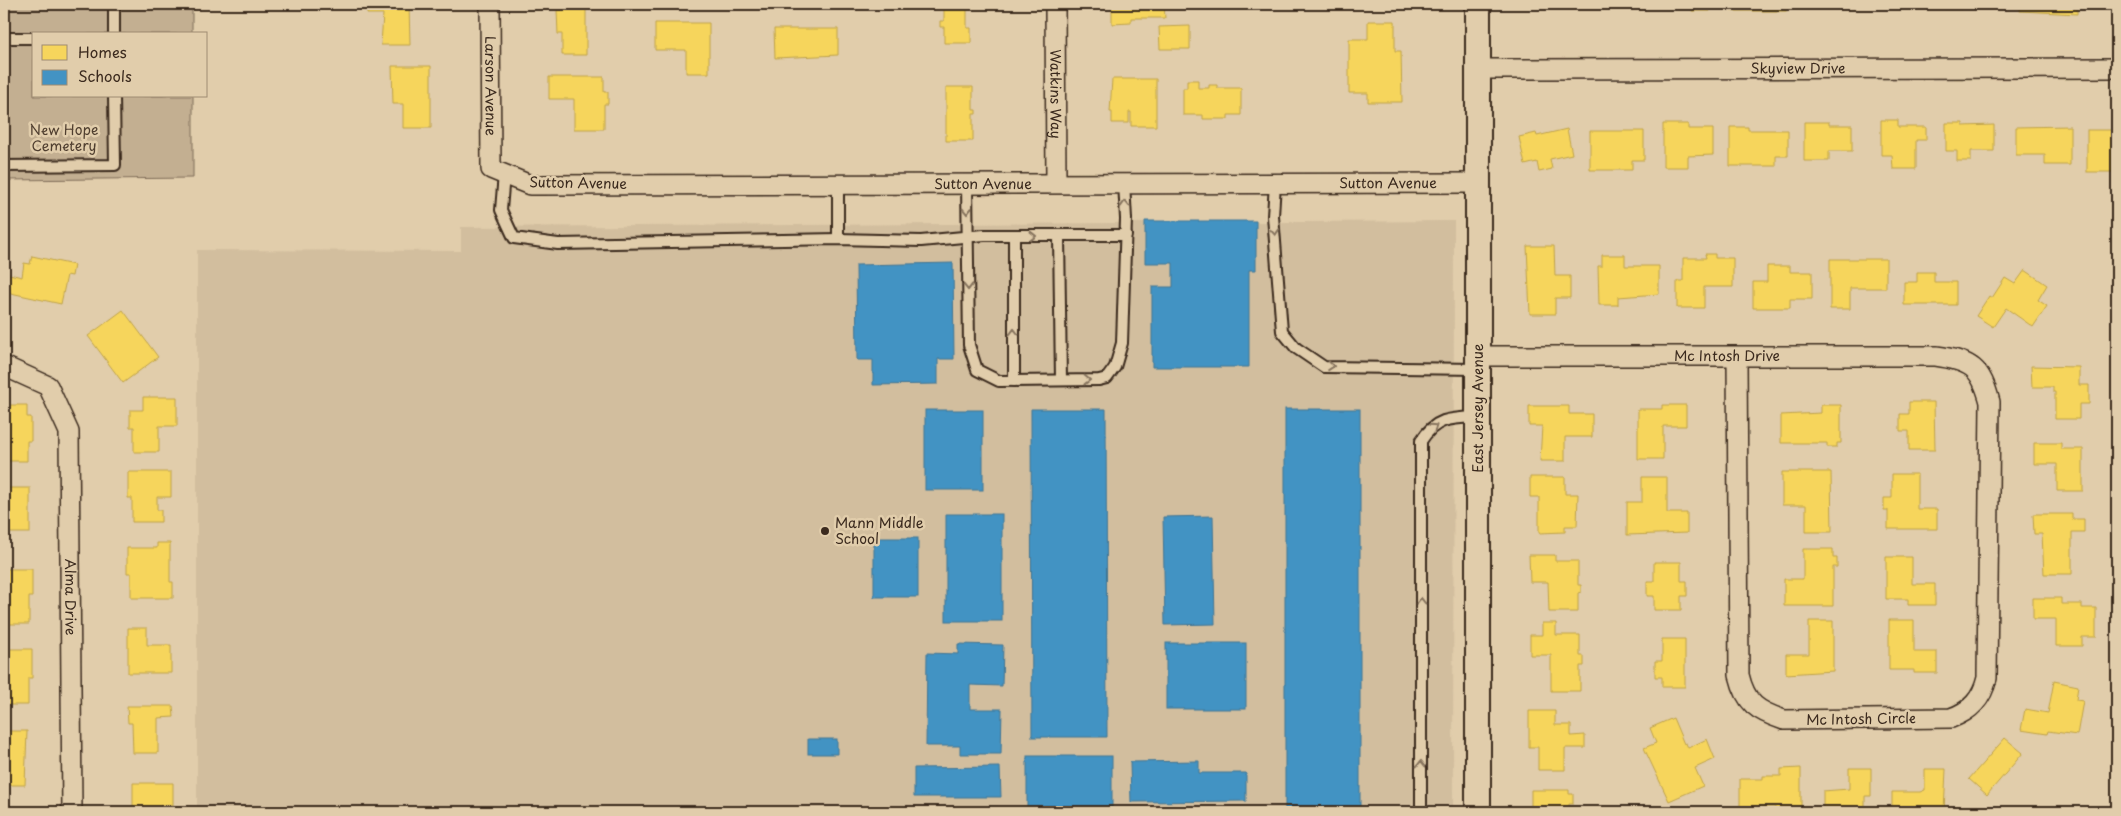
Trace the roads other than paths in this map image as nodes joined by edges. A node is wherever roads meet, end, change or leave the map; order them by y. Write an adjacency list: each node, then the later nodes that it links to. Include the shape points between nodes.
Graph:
1 (114, 4): 5 (lane)
2 (490, 4): 12 (street, Larson Avenue)
3 (1055, 4): 15 (street, Watkins Way)
4 (1478, 4): 9 (street, East Jersey Avenue)
5 (114, 32)
6 (4, 38): 7 (lane)
7 (32, 38)
8 (2117, 68): 9 (street, Skyview Drive)
9 (1478, 69): 18 (street, East Jersey Avenue)
10 (114, 98): 11 (lane, via 115,165)
11 (4, 166)
12 (497, 172): 13 (street, Sutton Avenue, via 530,185); 23 (lane, via 501,210 514,238 558,244)
13 (838, 183): 14 (street, Sutton Avenue); 23 (lane)
14 (967, 183): 15 (street, Sutton Avenue); 22 (lane, one-way to 22)
15 (1056, 183): 16 (street, Sutton Avenue)
16 (1124, 183): 17 (street, Sutton Avenue); 19 (lane, one-way to 16)
17 (1275, 183): 18 (street, Sutton Avenue); 25 (lane, one-way to 25, via 1273,216 1282,332 1296,348 1324,366)
18 (1478, 183): 25 (street, East Jersey Avenue)
19 (1126, 234): 21 (lane); 28 (lane, one-way to 19, via 1107,378 1115,366 1122,343)
20 (1014, 236): 21 (lane, one-way to 21); 22 (lane); 29 (lane, one-way to 20)
21 (1059, 236): 28 (lane)
22 (967, 238): 23 (lane, via 921,241); 29 (lane, one-way to 29, via 969,345 976,370 999,381)
23 (838, 239)
24 (1737, 357): 25 (street, Mc Intosh Drive); 27 (street, Mc Intosh Drive, via 1936,356 1957,359); 27 (street, Mc Intosh Circle, via 1739,675 1743,692 1752,705 1784,720 1951,718 1964,714 1984,691 1987,678 1990,402 1984,380)
25 (1478, 362): 30 (street, East Jersey Avenue)
26 (4, 366): 31 (street, Alma Drive, via 48,386 69,432)
27 (1973, 367)
28 (1061, 380): 29 (lane)
29 (1014, 381)
30 (1478, 417): 32 (lane, one-way to 30, via 1421,440 1428,430 1447,418); 33 (street, East Jersey Avenue)
31 (72, 812)
32 (1421, 812)
33 (1478, 812)

